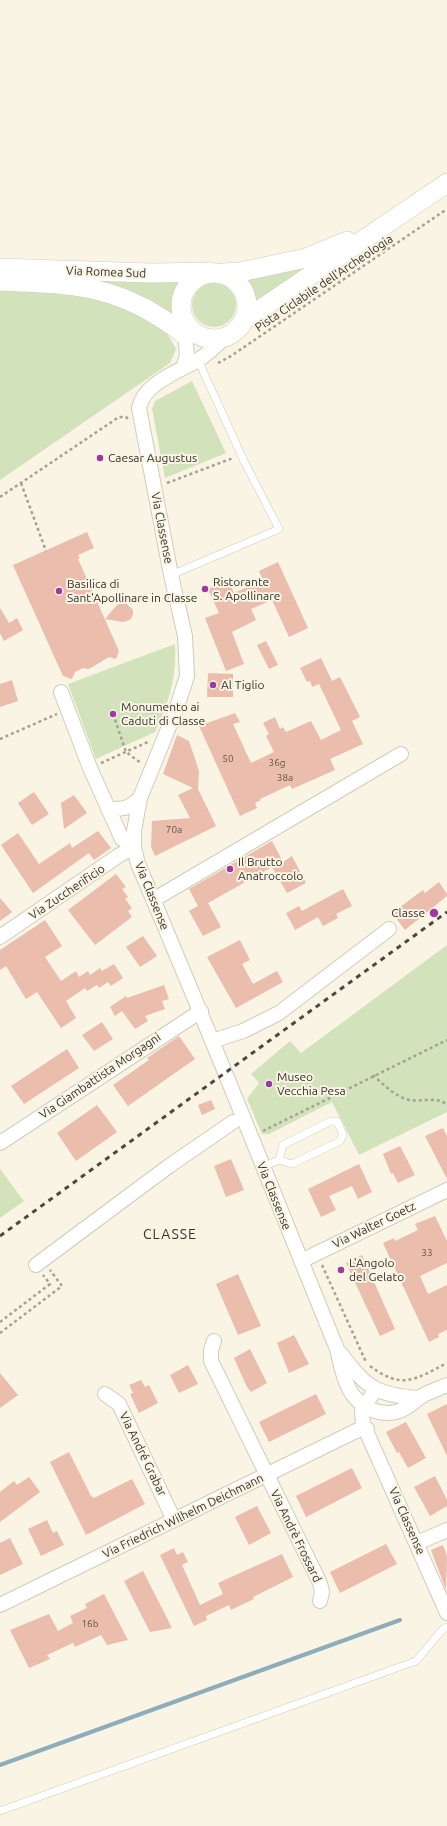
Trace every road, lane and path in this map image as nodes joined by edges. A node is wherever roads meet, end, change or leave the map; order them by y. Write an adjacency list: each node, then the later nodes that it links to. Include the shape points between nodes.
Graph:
1 (447, 183): 3 (main road, Via Romea Sud)
2 (447, 209): 11 (path, Pista Ciclabile dell'Archeologia)
3 (384, 226): 5 (main road, Via Romea Sud, via 306,258 240,272); 7 (main road, Via Romea Sud)
4 (0, 268): 5 (main road, Via Romea Sud)
5 (217, 273): 7 (main road, via 232,277 245,292 247,312); 8 (main road, via 201,274 186,288 181,308)
6 (0, 281): 8 (main road, Via Romea Sud, via 68,284 100,290 144,306)
7 (243, 321): 9 (main road)
8 (187, 332): 9 (main road, via 204,338); 12 (street, via 187,355)
9 (224, 338): 10 (street, Via Classense)
10 (198, 360): 12 (street, Via Classense); 14 (lane)
11 (214, 365)
12 (183, 368): 19 (street, Via Classense, via 146,392 139,408)
13 (119, 417): 16 (path)
14 (241, 455): 15 (path, via 165,484); 19 (lane, via 279,529)
15 (164, 476)
16 (21, 483): 17 (path); 18 (path)
17 (0, 497)
18 (46, 550)
19 (171, 575): 23 (street, Via Classense, via 186,636 187,676)
20 (61, 692): 28 (street)
21 (59, 713): 24 (path)
22 (113, 714): 25 (path)
23 (165, 734): 25 (path); 29 (street, Via Classense)
24 (0, 739)
25 (126, 752): 27 (path); 28 (path)
26 (401, 754): 32 (street)
27 (143, 764)
28 (90, 768): 30 (street)
29 (140, 798): 30 (street, via 124,810); 31 (street, Via Classense, via 136,814)
30 (108, 809): 31 (street, via 122,839)
31 (134, 848): 32 (street, Via Classense); 34 (street, Via Zuccherificio, via 118,856)
32 (153, 900): 35 (street, Via Classense)
33 (389, 929): 37 (street, via 279,1013 243,1031)
34 (0, 937)
35 (200, 1011): 37 (street, Via Classense); 42 (street, Via Giambattista Morgagni)
36 (447, 1040): 38 (path)
37 (212, 1041): 44 (street, Via Classense)
38 (373, 1075): 39 (path, via 409,1100 434,1100); 41 (path)
39 (447, 1105)
40 (233, 1122): 48 (street)
41 (259, 1133)
42 (0, 1143)
43 (279, 1160): 43 (lane, via 292,1164 340,1141 343,1134 339,1123 331,1121 283,1145); 44 (lane)
44 (262, 1167): 47 (street, Via Classense)
45 (447, 1190): 47 (street, Via Walter Goetz)
46 (320, 1260): 53 (path, via 368,1364 383,1376 397,1381 407,1381)
47 (301, 1261): 52 (street, Via Classense)
48 (39, 1262): 49 (path, via 50,1284); 50 (path, via 62,1286)
49 (0, 1322)
50 (0, 1333)
51 (214, 1341): 61 (street, Via Andrè Frossard, via 211,1361)
52 (337, 1349): 55 (street, Via Classense, via 357,1375); 58 (street, Via Classense, via 345,1382 352,1397)
53 (447, 1363)
54 (447, 1385): 57 (street, Via Classense)
55 (380, 1392): 57 (street); 58 (street); 59 (street)
56 (105, 1394): 62 (street, Via André Grabar, via 119,1404)
57 (419, 1398): 59 (street, Via Classense, via 412,1406 398,1412)
58 (364, 1407): 59 (street, Via Classense); 60 (street, Via Classense, via 361,1415)
59 (379, 1412): 60 (street)
60 (367, 1429): 61 (street, Via Friedrich Wilhelm Deichmann, via 360,1429); 64 (street, Via Classense)
61 (266, 1475): 62 (street, Via Friedrich Wilhelm Deichmann); 65 (street, Via Andrè Frossard, via 320,1583)
62 (174, 1520): 66 (street, Via Friedrich Wilhelm Deichmann)
63 (447, 1530): 64 (street)
64 (417, 1543): 67 (street, Via Classense)
65 (320, 1601)
66 (0, 1606)
67 (447, 1613)
68 (447, 1627): 69 (lane, via 416,1661)
69 (0, 1811)

